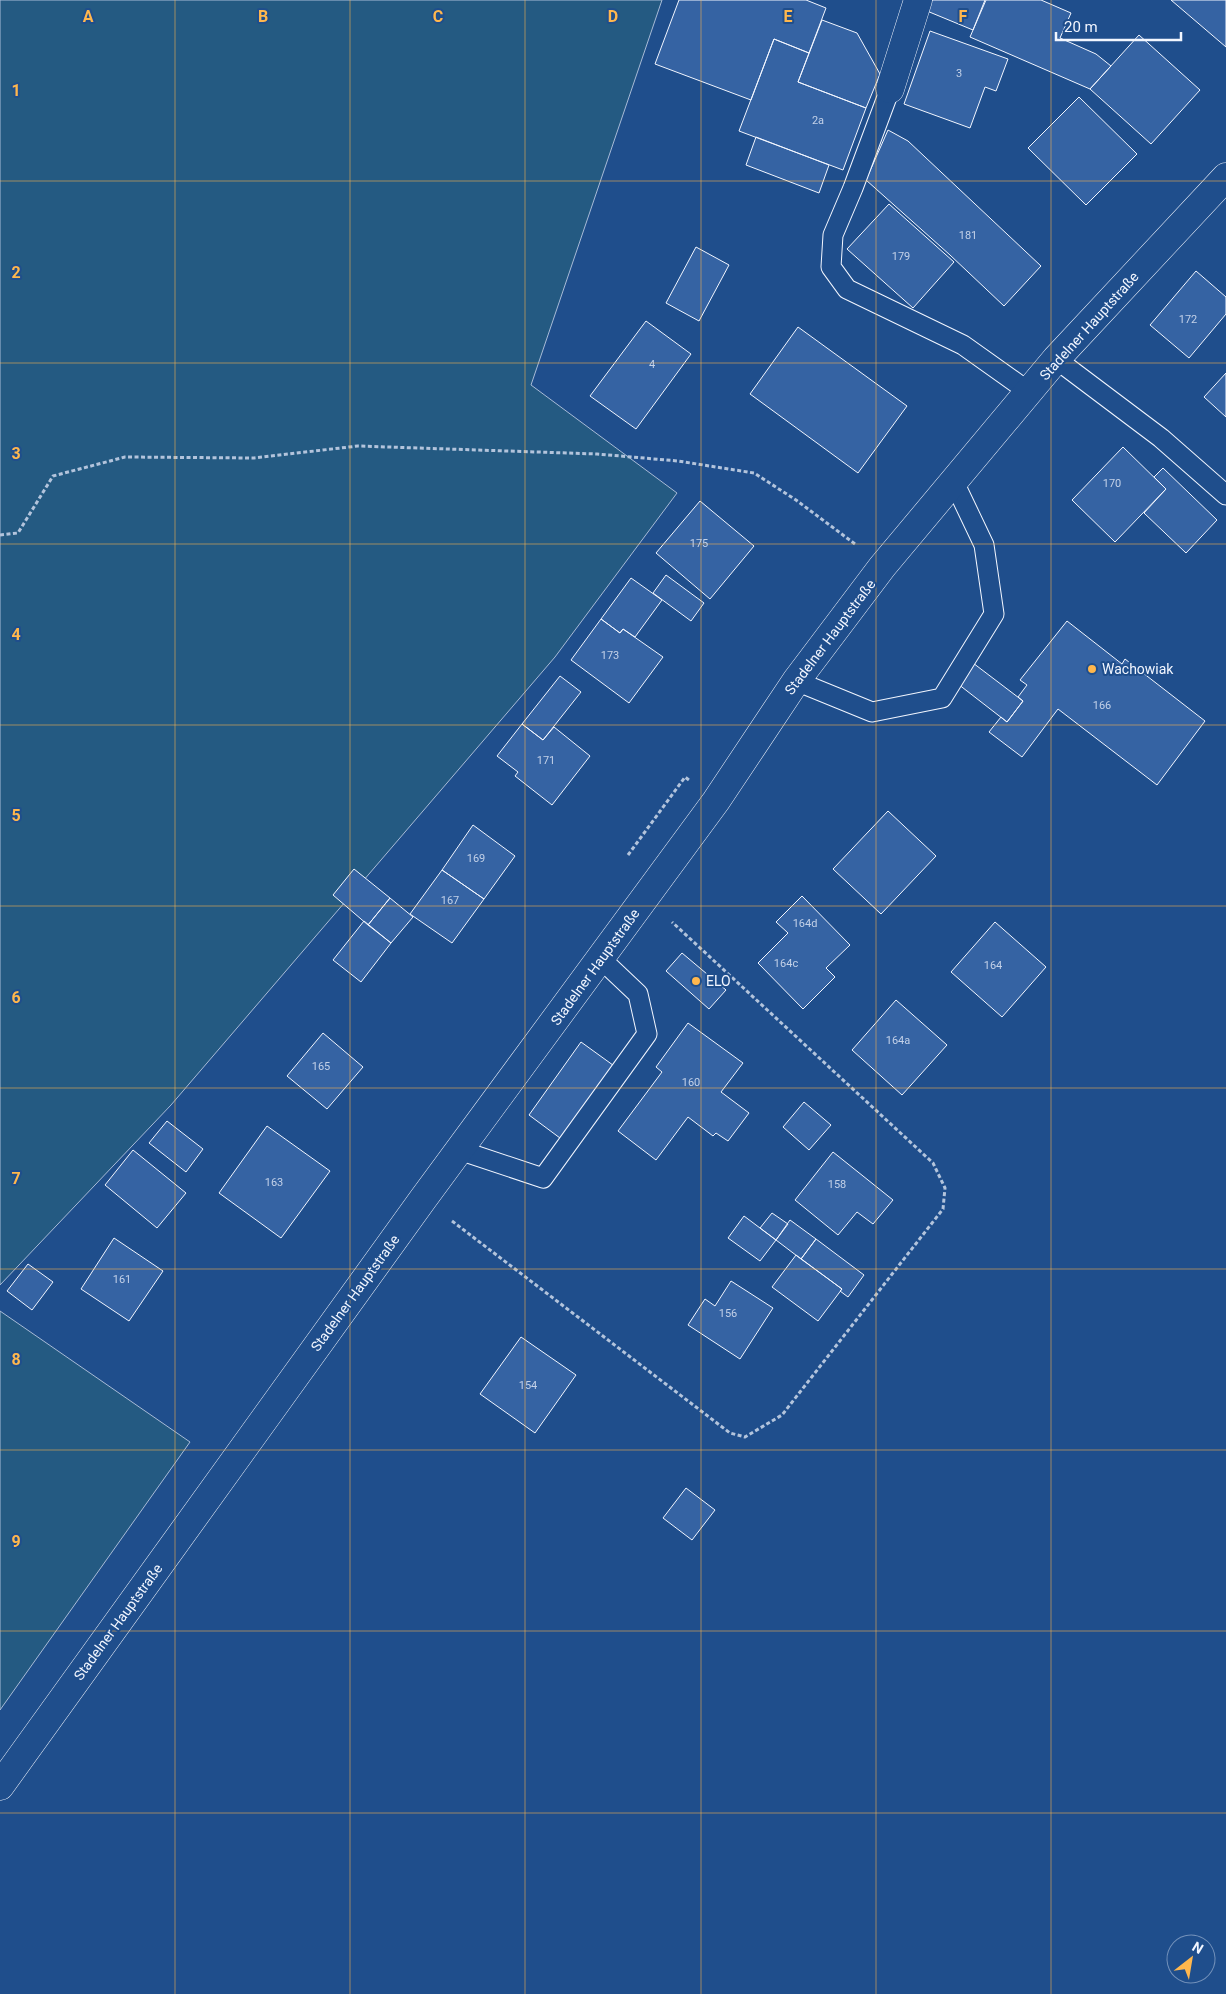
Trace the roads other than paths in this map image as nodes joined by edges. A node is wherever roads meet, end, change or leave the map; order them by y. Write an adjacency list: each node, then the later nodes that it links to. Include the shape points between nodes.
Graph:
1 (918, 0): 2 (main road)
2 (890, 89): 5 (lane, via 833,235 831,267 847,288 963,345)
3 (1226, 177): 4 (main road, Stadelner Hauptstraße)
4 (1056, 359): 5 (main road, Stadelner Hauptstraße); 7 (lane, via 1161,438)
5 (1029, 392): 6 (main road, Stadelner Hauptstraße)
6 (954, 482): 8 (main road, Stadelner Hauptstraße, via 882,568); 8 (lane, via 984,545 994,614 942,698 872,712)
7 (1226, 495)
8 (796, 681): 9 (main road, Stadelner Hauptstraße, via 716,801)
9 (601, 959): 10 (main road, Stadelner Hauptstraße); 10 (lane, via 638,994 647,1034 543,1178)
10 (459, 1150): 11 (main road, Stadelner Hauptstraße)
11 (0, 1786)

